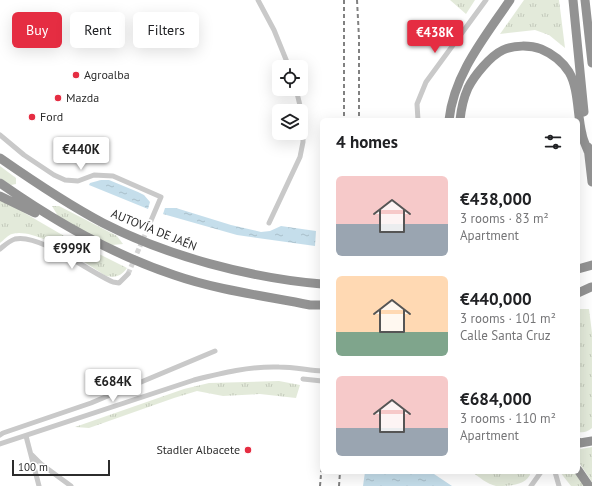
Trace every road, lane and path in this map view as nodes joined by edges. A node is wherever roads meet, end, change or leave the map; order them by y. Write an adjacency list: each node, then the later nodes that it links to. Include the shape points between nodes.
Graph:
1 (258, 0): 6 (street)
2 (486, 0): 10 (street, via 426,82 417,104)
3 (510, 0): 11 (highway, via 464,71)
4 (572, 0): 15 (highway)
5 (585, 0): 7 (highway)
6 (286, 60)
7 (592, 63)
8 (298, 96): 20 (street, via 303,118 300,157)
9 (460, 116): 12 (highway, via 468,88 480,70 502,50 518,46 535,47 561,61 570,73)
10 (418, 118)
11 (449, 118)
12 (580, 118)
13 (580, 121): 15 (highway)
14 (0, 135): 21 (street, via 24,155 65,180 78,181 94,176 113,176 161,197)
15 (588, 151): 17 (highway)
16 (0, 158): 27 (highway, AUTOVÍA DE JAÉN, via 76,208 140,239 194,260 271,277)
17 (592, 182)
18 (0, 183): 22 (highway, via 36,209)
19 (0, 196): 22 (highway)
20 (269, 223)
21 (147, 230)
22 (87, 238): 31 (highway, via 174,276)
23 (0, 249): 26 (street, via 16,239 35,240 113,282 119,283)
24 (592, 265): 25 (highway)
25 (580, 268)
26 (128, 274)
27 (319, 284)
28 (592, 287): 29 (highway); 30 (highway)
29 (580, 289)
30 (580, 292)
31 (320, 305)
32 (215, 351): 36 (street, via 91,403)
33 (320, 371): 37 (street, via 279,367 217,374)
34 (303, 379): 35 (street)
35 (320, 381)
36 (0, 435)
37 (26, 436): 40 (street); 41 (street)
38 (592, 441): 39 (highway)
39 (580, 443)
40 (0, 444)
41 (31, 454): 45 (street); 46 (street)
42 (580, 473): 49 (highway)
43 (540, 474): 47 (street)
44 (556, 474): 48 (street)
45 (39, 486)
46 (71, 486)
47 (531, 486)
48 (559, 486)
49 (589, 486)

